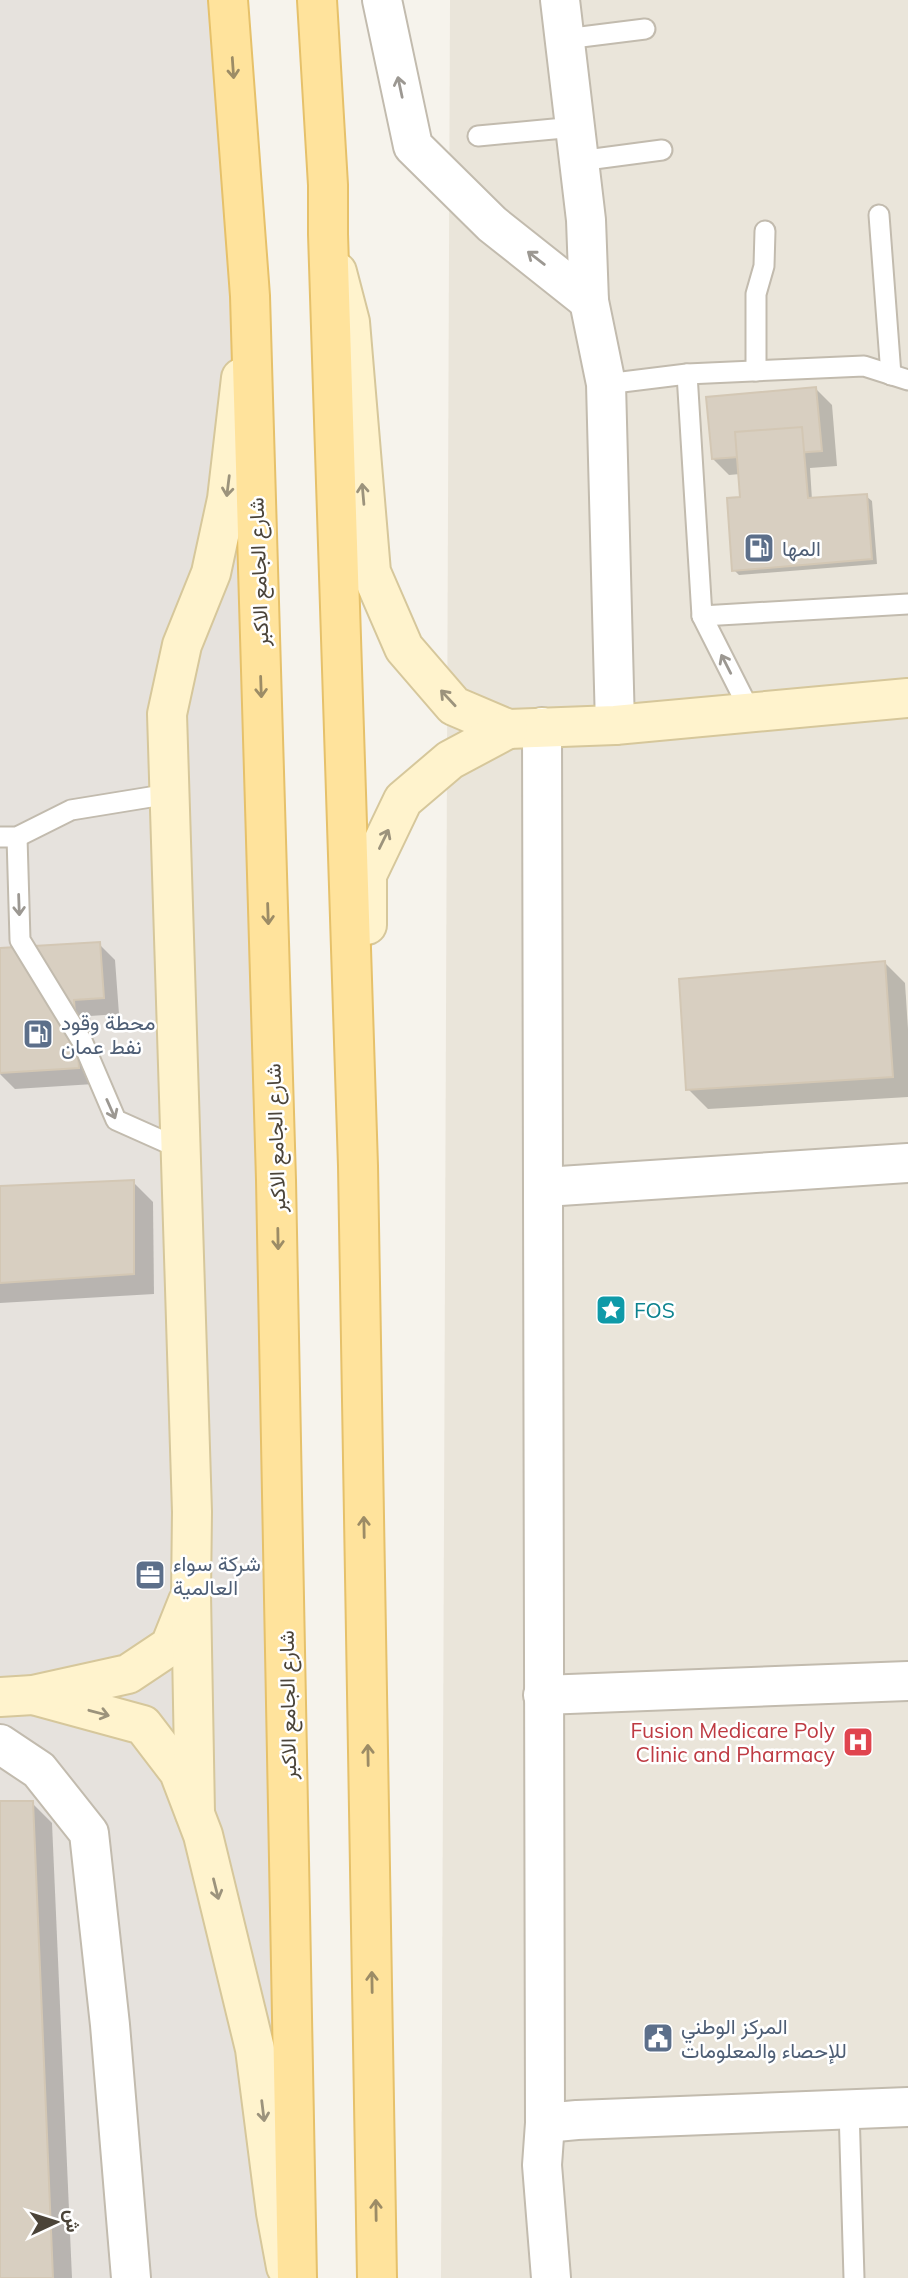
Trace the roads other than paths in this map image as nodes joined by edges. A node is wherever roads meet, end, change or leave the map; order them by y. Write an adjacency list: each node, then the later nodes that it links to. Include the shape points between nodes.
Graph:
1 (228, 0): 13 (main road, شارع الجامع الاكبر, one-way to 13)
2 (317, 0): 12 (main road)
3 (382, 0): 14 (street, one-way to 3, via 492,224 413,146)
4 (560, 0): 6 (street)
5 (645, 29): 6 (lane)
6 (565, 39): 8 (street)
7 (478, 136): 8 (lane)
8 (577, 144): 9 (lane); 14 (street)
9 (662, 150)
10 (879, 215): 17 (lane)
11 (765, 232): 15 (lane, via 764,266 756,294)
12 (328, 234): 24 (street, one-way to 12, via 454,706 404,648 371,572 350,322); 27 (main road)
13 (250, 296): 25 (street, one-way to 25, via 227,499 211,573 182,645 167,714); 42 (main road, شارع الجامع الاكبر, one-way to 42, via 276,1180)
14 (589, 301): 18 (street)
15 (755, 371): 16 (lane); 17 (lane, via 864,366)
16 (687, 374): 18 (lane); 20 (lane)
17 (900, 377)
18 (607, 384): 23 (street)
19 (908, 604): 20 (lane)
20 (702, 616): 22 (lane, one-way to 20)
21 (908, 698): 22 (street)
22 (751, 713): 23 (street)
23 (615, 725): 24 (street)
24 (525, 728): 27 (street, one-way to 24, via 367,991 367,875 404,800 450,760); 30 (street)
25 (169, 794): 26 (lane, via 71,810); 28 (street)
26 (9, 837): 28 (lane, one-way to 28, via 20,940 83,1043 116,1120)
27 (355, 1099): 43 (main road, one-way to 27)
28 (181, 1149): 31 (street)
29 (908, 1163): 30 (street)
30 (545, 1187): 33 (street)
31 (191, 1594): 34 (street, via 170,1646 128,1674); 36 (street)
32 (908, 1681): 33 (street)
33 (543, 1695): 39 (street)
34 (17, 1696): 36 (street, one-way to 36, via 143,1725 178,1772)
35 (0, 1744): 40 (street, via 39,1770 89,1833)
36 (195, 1813): 41 (street, one-way to 41, via 255,2049)
37 (908, 2107): 38 (street)
38 (849, 2109): 39 (street); 45 (lane)
39 (545, 2123): 44 (street, via 542,2165)
40 (131, 2278)
41 (289, 2278)
42 (297, 2278)
43 (377, 2278)
44 (551, 2278)
45 (854, 2278)

